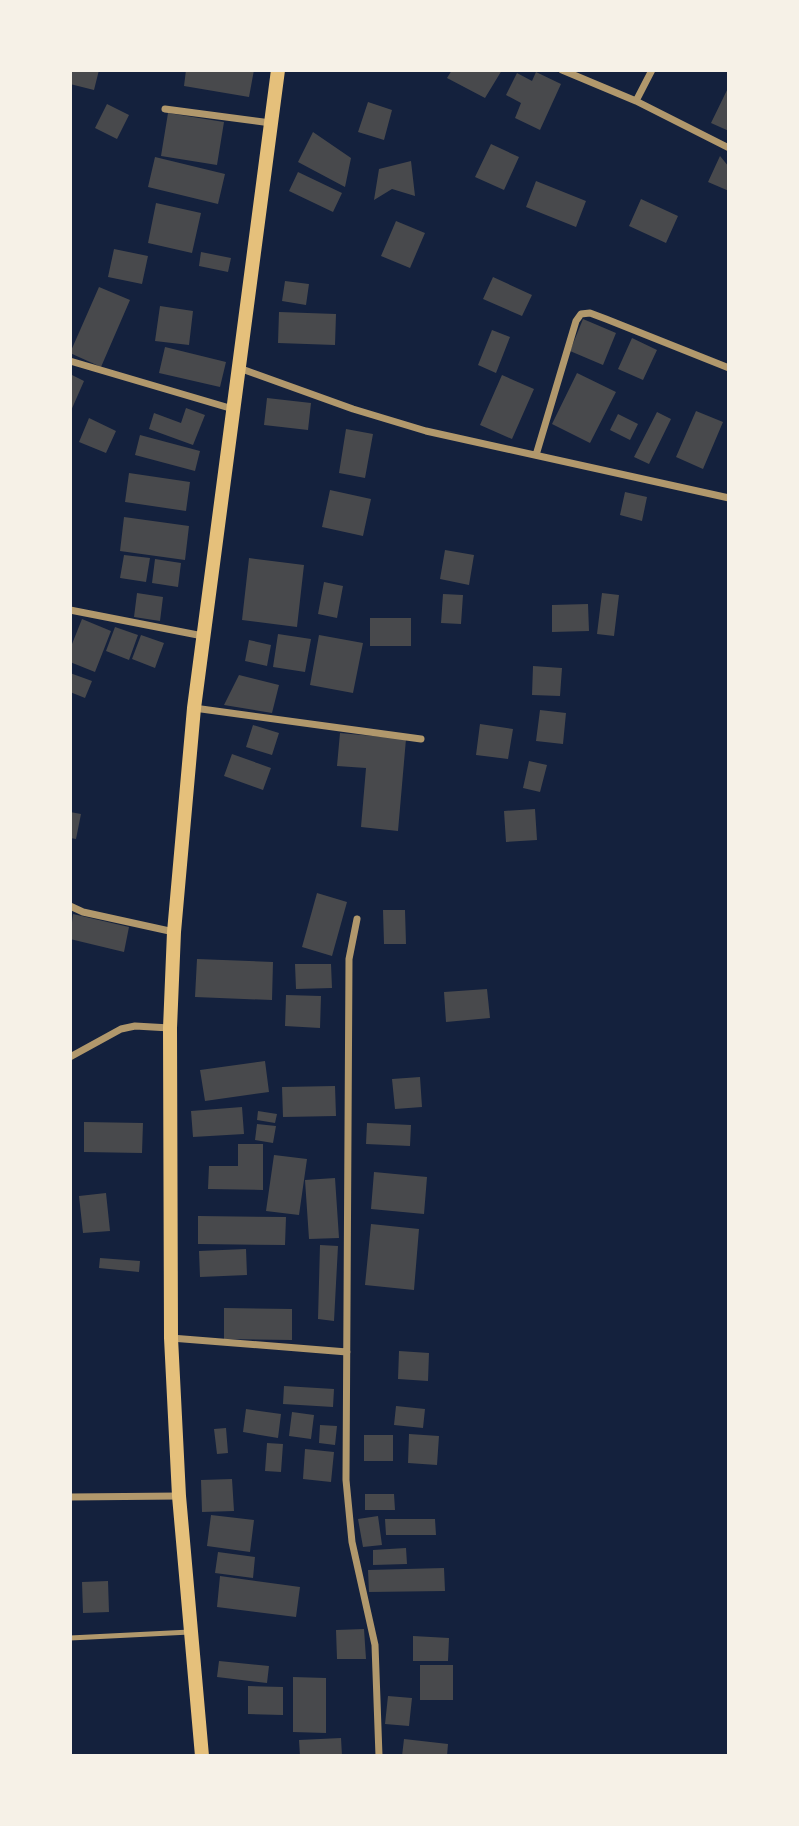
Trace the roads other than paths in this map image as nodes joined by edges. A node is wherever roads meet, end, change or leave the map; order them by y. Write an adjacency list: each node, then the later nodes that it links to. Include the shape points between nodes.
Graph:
1 (278, 70): 6 (main road)
2 (562, 70): 4 (street)
3 (652, 70): 4 (street)
4 (636, 101): 7 (street)
5 (164, 109): 6 (street)
6 (271, 123): 9 (main road)
7 (729, 148)
8 (70, 361): 11 (street)
9 (239, 368): 11 (main road); 12 (street, via 426,431)
10 (729, 368): 12 (street, via 590,313 581,314)
11 (233, 409): 15 (main road)
12 (536, 455): 13 (street)
13 (729, 498)
14 (70, 610): 15 (street)
15 (203, 637): 16 (main road)
16 (194, 708): 17 (street); 20 (main road)
17 (421, 739)
18 (70, 906): 20 (street)
19 (357, 919): 24 (street, via 349,959)
20 (174, 932): 21 (main road)
21 (170, 1028): 22 (street, via 121,1029); 23 (main road)
22 (70, 1057)
23 (171, 1338): 24 (street); 25 (main road)
24 (347, 1352): 30 (street, via 346,1480 352,1542 375,1645)
25 (179, 1496): 26 (street); 27 (main road)
26 (70, 1497)
27 (190, 1632): 28 (lane); 29 (main road)
28 (70, 1638)
29 (202, 1756)
30 (379, 1756)

